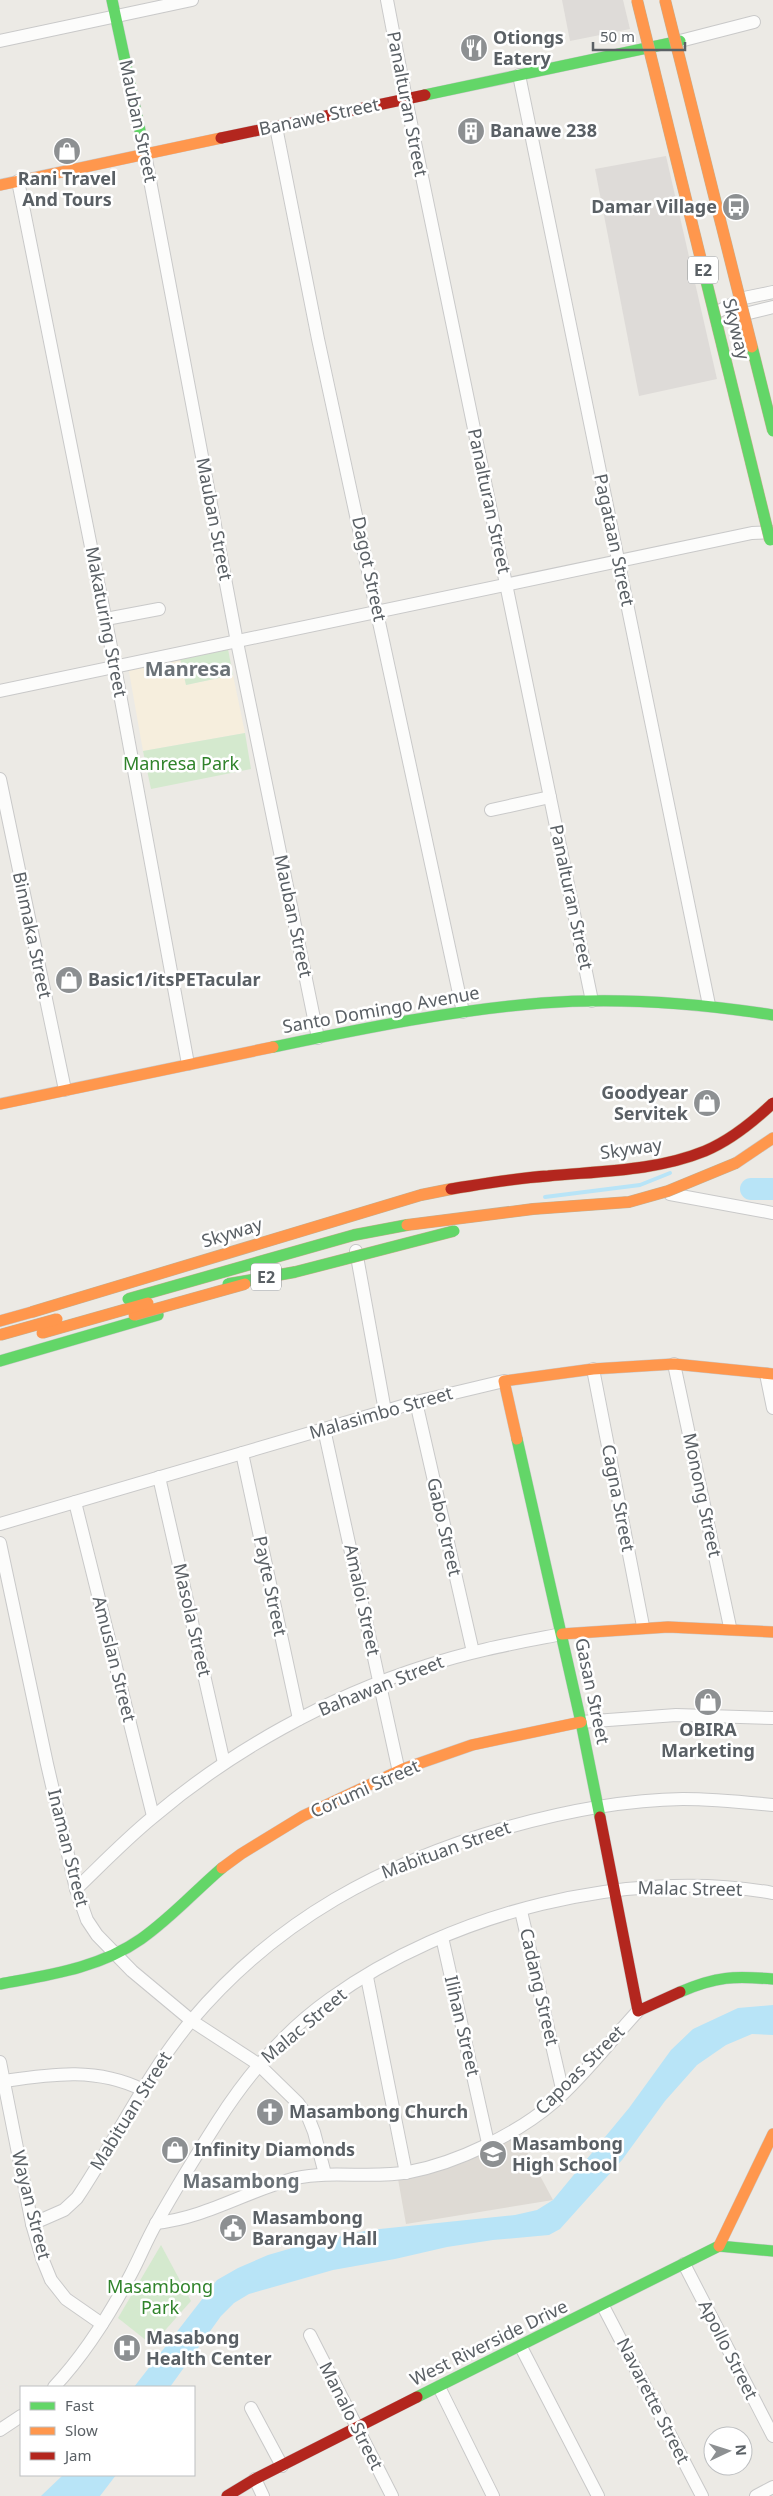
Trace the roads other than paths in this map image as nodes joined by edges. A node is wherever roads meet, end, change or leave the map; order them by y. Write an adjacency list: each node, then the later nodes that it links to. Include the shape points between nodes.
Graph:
1 (112, 0): 6 (main road, Mauban Street)
2 (192, 0): 6 (street)
3 (387, 0): 11 (street, Panalturan Street)
4 (637, 0): 22 (main road, Skyway / E2, bridge)
5 (665, 0): 18 (main road, Skyway / E2, bridge)
6 (116, 17): 8 (street); 13 (main road, Mauban Street)
7 (754, 22): 9 (street, Banawe Street)
8 (0, 41)
9 (680, 42): 10 (main road, Banawe Street)
10 (519, 75): 11 (main road, Banawe Street); 23 (street, Pagataan Street)
11 (406, 99): 12 (main road, Banawe Street); 24 (street, Panalturan Street)
12 (276, 126): 13 (main road, Banawe Street); 26 (street, Dagot Street, via 318,339)
13 (145, 154): 14 (main road, Banawe Street); 28 (street, Mauban Street)
14 (18, 181): 15 (main road, Banawe Street); 27 (street, Makaturing Street)
15 (0, 184)
16 (773, 292): 17 (street, via 744,298 719,311 749,313)
17 (773, 307)
18 (773, 431)
19 (773, 520): 21 (street)
20 (773, 532): 21 (street)
21 (752, 534): 23 (street)
22 (773, 550)
23 (618, 562): 24 (street); 35 (street, Pagataan Street)
24 (506, 585): 26 (street); 32 (street, Panalturan Street)
25 (158, 609): 27 (street)
26 (378, 611): 28 (street); 36 (street, Dagot Street)
27 (106, 619): 29 (street, Makaturing Street)
28 (236, 642): 29 (street); 38 (street, Mauban Street)
29 (116, 667): 30 (street); 39 (street, Makaturing Street)
30 (0, 691)
31 (0, 779): 40 (street, Binmaka Street)
32 (550, 797): 33 (street); 34 (street, Panalturan Street)
33 (491, 810)
34 (592, 1001): 35 (main road, Santo Domingo Avenue); 36 (main road, Santo Domingo Avenue)
35 (709, 1005): 37 (main road, Santo Domingo Avenue)
36 (463, 1012): 38 (main road, Santo Domingo Avenue)
37 (773, 1015)
38 (318, 1038): 39 (main road, Santo Domingo Avenue)
39 (188, 1064): 40 (main road, Santo Domingo Avenue)
40 (65, 1090): 42 (main road, Santo Domingo Avenue)
41 (773, 1103): 44 (main road, Skyway / E2, bridge, via 729,1139 678,1160 638,1168)
42 (0, 1104)
43 (773, 1138): 46 (main road, Skyway / E2, bridge, via 736,1163 668,1191 629,1202)
44 (476, 1185): 50 (main road, Skyway / E2, bridge, via 420,1195); 53 (main road, Skyway / E2, bridge, via 344,1255)
45 (670, 1194): 47 (street)
46 (533, 1210): 49 (main road, Skyway / E2, bridge); 51 (main road, Skyway / E2, bridge, via 441,1220 354,1235)
47 (773, 1214)
48 (356, 1248): 61 (street)
49 (295, 1272): 52 (main road, Skyway / E2, bridge, via 203,1288); 54 (main road, Skyway / E2, bridge)
50 (0, 1321)
51 (0, 1335)
52 (0, 1345)
53 (0, 1354)
54 (0, 1361)
55 (674, 1364): 56 (main road, Malasimbo Street); 57 (main road, Malasimbo Street); 69 (street, Monong Street)
56 (593, 1369): 58 (main road, Malasimbo Street); 68 (street, Cagna Street)
57 (769, 1374): 60 (street)
58 (504, 1381): 59 (street, Malasimbo Street); 71 (main road, Gasan Street)
59 (416, 1402): 61 (street, Malasimbo Street); 72 (street, Gabo Street)
60 (773, 1408)
61 (385, 1411): 62 (street, Malasimbo Street)
62 (324, 1429): 63 (street, Malasimbo Street); 73 (street, Amaloi Street)
63 (242, 1453): 64 (street, Malasimbo Street); 75 (street, Payte Street)
64 (159, 1477): 65 (street, Malasimbo Street); 77 (street, Masola Street)
65 (75, 1502): 66 (street, Malasimbo Street); 81 (street, Amuslan Street)
66 (0, 1524)
67 (0, 1543): 82 (street, Inaman Street)
68 (642, 1626): 69 (main road, Bahawan Street); 71 (main road, Bahawan Street)
69 (730, 1627): 70 (main road, Bahawan Street)
70 (773, 1632)
71 (562, 1634): 72 (street, Bahawan Street); 76 (main road, Gasan Street)
72 (473, 1652): 73 (street, Bahawan Street)
73 (379, 1683): 75 (street, Bahawan Street); 78 (street, Amaloi Street)
74 (773, 1718): 76 (street, Corumi Street, via 676,1715)
75 (299, 1719): 77 (street, Bahawan Street)
76 (582, 1722): 78 (main road, Corumi Street, via 506,1736); 80 (main road, Gasan Street)
77 (224, 1763): 81 (street, Bahawan Street)
78 (399, 1772): 87 (main road, Corumi Street, via 303,1817 240,1855 164,1922 139,1941)
79 (773, 1805): 80 (street, Mabituan Street, via 682,1799)
80 (598, 1807): 83 (main road, Gasan Street); 92 (street, Mabituan Street, via 467,1839 374,1876 324,1904 247,1962)
81 (153, 1816): 82 (street, Bahawan Street)
82 (76, 1889): 87 (street, Inaman Street, via 87,1920)
83 (614, 1889): 84 (street, Malac Street, via 717,1886); 85 (street, Malac Street); 91 (main road, Gasan Street)
84 (773, 1893)
85 (521, 1911): 86 (street, Malac Street); 97 (street, Cadang Street)
86 (442, 1937): 88 (street, Malac Street); 99 (street, Ilihan Street)
87 (114, 1954): 90 (main road, Corumi Street, via 69,1969); 92 (street, Inaman Street)
88 (367, 1977): 94 (street, Malac Street, via 330,1999); 100 (street)
89 (773, 1979): 91 (main road, Capoas Street, via 734,1976 701,1983)
90 (0, 1984)
91 (638, 2011): 97 (street, Capoas Street)
92 (192, 2021): 94 (street, Inaman Street); 96 (street, Mabituan Street)
93 (0, 2062): 95 (street, Wayan Street)
94 (258, 2064): 101 (street, Inaman Street, via 308,2117); 102 (street, Malac Street, via 219,2120)
95 (4, 2081): 96 (street, via 83,2073); 103 (street, Wayan Street)
96 (143, 2090): 103 (street, Mabituan Street, via 76,2198 64,2210)
97 (563, 2093): 99 (street, Capoas Street, via 529,2121)
98 (773, 2134): 104 (main road)
99 (488, 2143): 100 (street, Capoas Street, via 433,2167)
100 (406, 2172): 101 (street, Capoas Street)
101 (325, 2174): 102 (street, Capoas Street, via 266,2186 192,2217)
102 (156, 2223): 108 (street, Malac Street)
103 (32, 2224): 108 (street, Wayan Street, via 52,2280 66,2299)
104 (719, 2246): 105 (main road); 106 (main road, West Riverside Drive)
105 (773, 2251)
106 (684, 2264): 107 (main road, West Riverside Drive); 117 (street, Apollo Street)
107 (604, 2306): 110 (main road, West Riverside Drive); 126 (street, Navarette Street)
108 (102, 2324): 111 (street, Malac Street)
109 (310, 2335): 115 (street, Manalo Street)
110 (521, 2347): 112 (main road, West Riverside Drive); 125 (street)
111 (55, 2386)
112 (439, 2387): 115 (main road, West Riverside Drive); 124 (street)
113 (251, 2408): 118 (street)
114 (20, 2417): 116 (street)
115 (358, 2428): 118 (main road, West Riverside Drive); 123 (street, Manalo Street)
116 (0, 2430)
117 (773, 2436)
118 (282, 2466): 119 (main road, West Riverside Drive)
119 (255, 2479): 121 (main road, West Riverside Drive); 122 (street)
120 (773, 2488): 127 (street)
121 (227, 2496)
122 (263, 2496)
123 (392, 2496)
124 (493, 2496)
125 (598, 2496)
126 (702, 2496)
127 (756, 2496)

